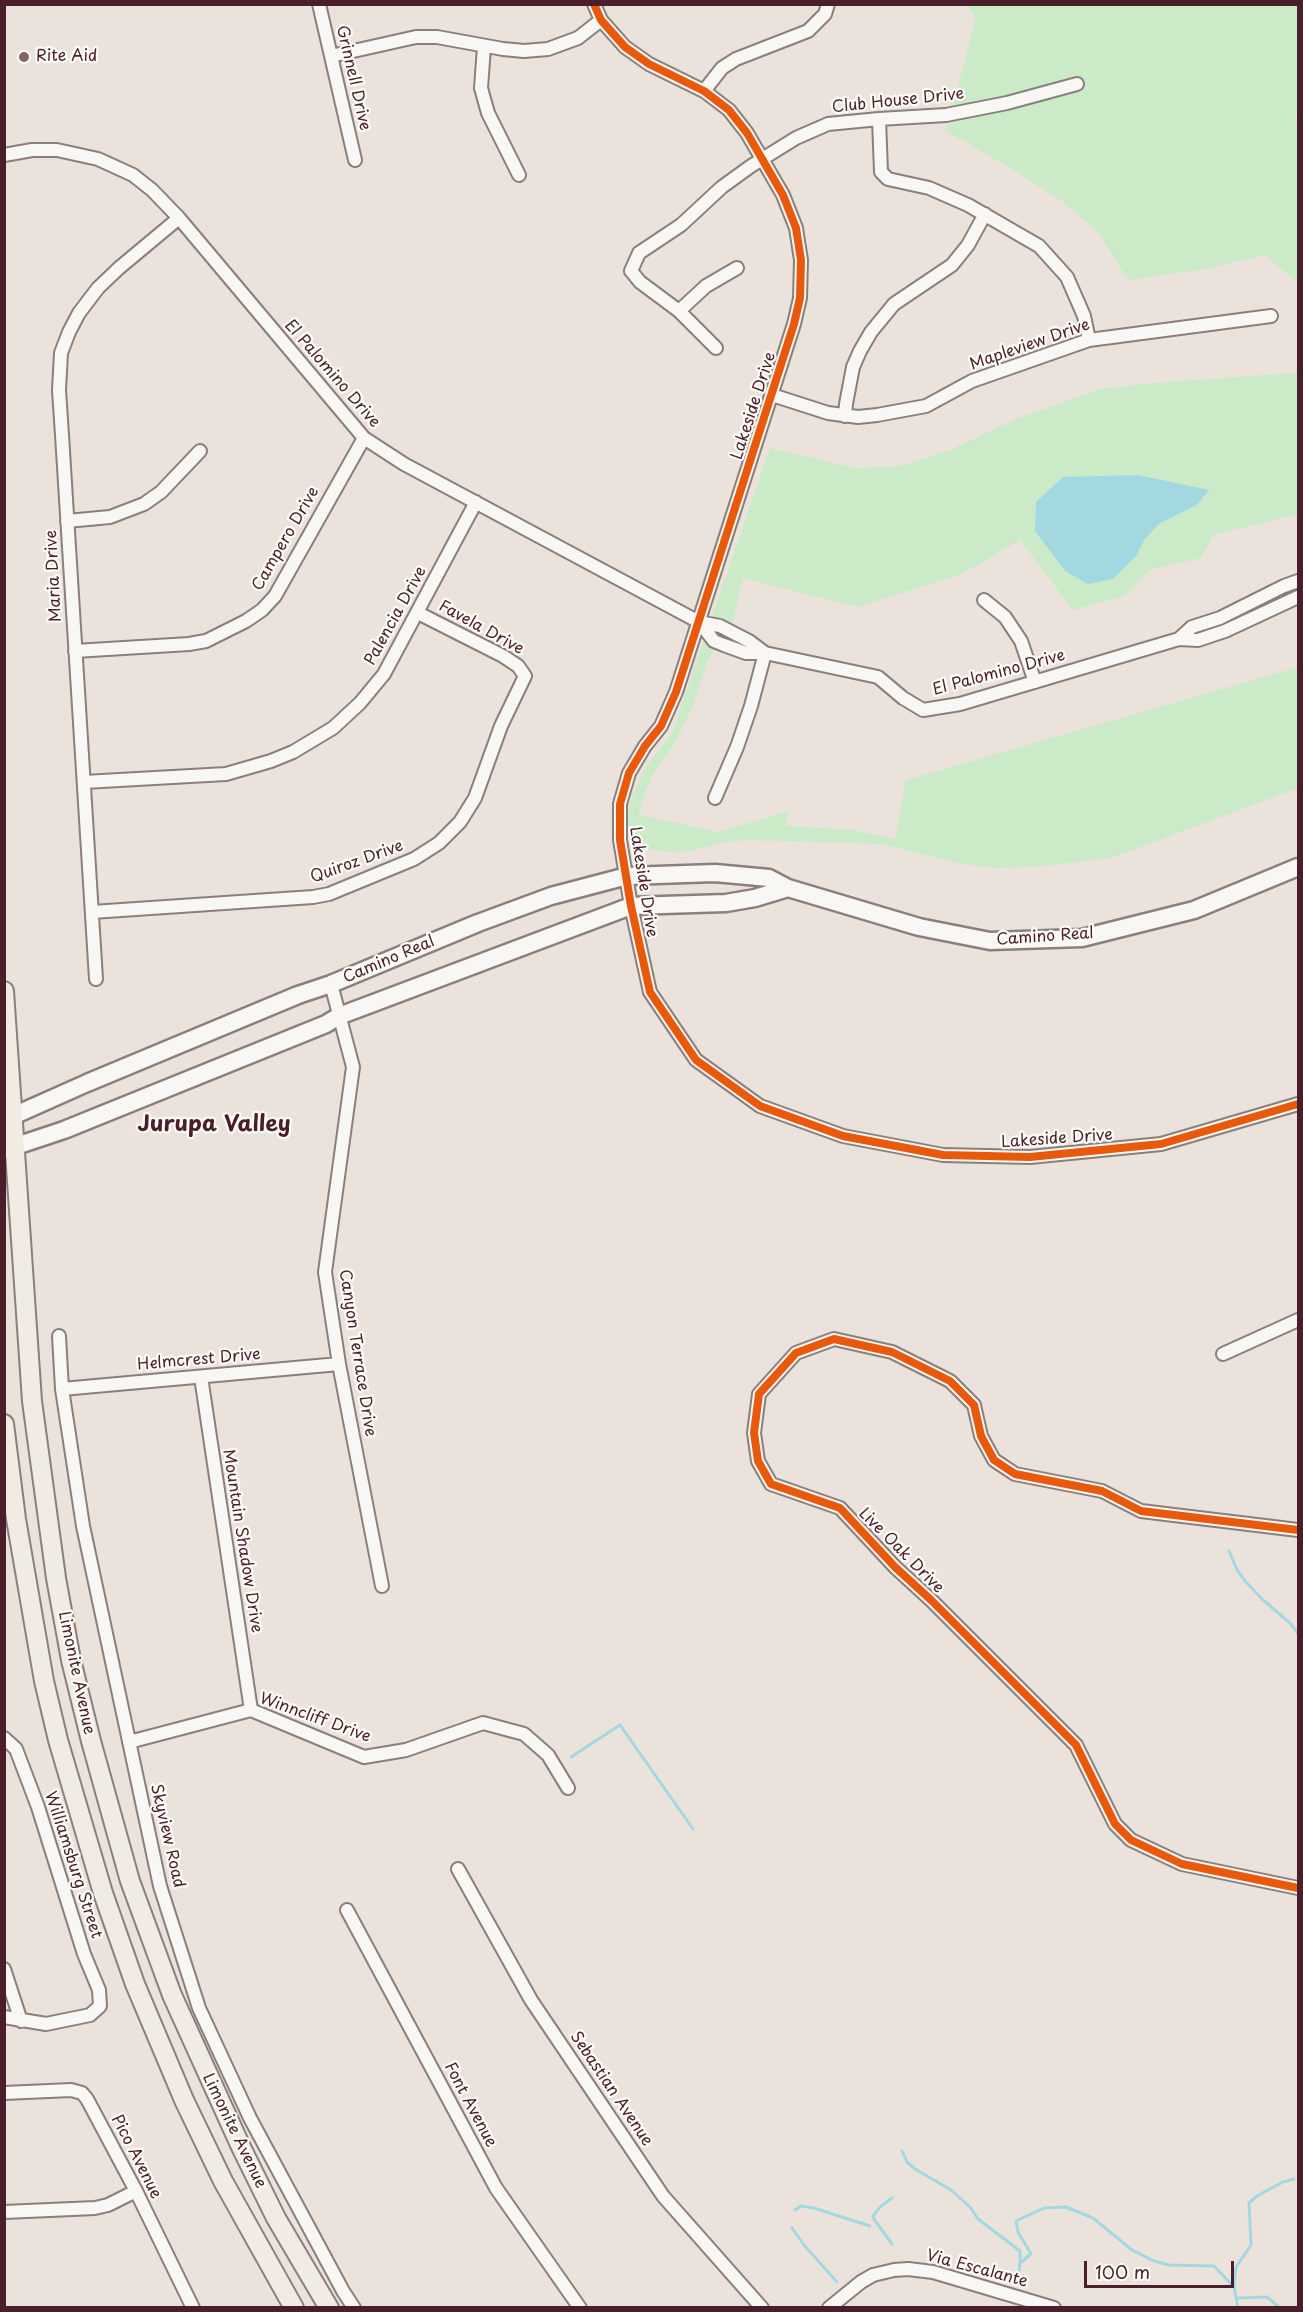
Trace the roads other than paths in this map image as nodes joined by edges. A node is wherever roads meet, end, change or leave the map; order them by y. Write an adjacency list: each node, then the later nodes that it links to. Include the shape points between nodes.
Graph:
1 (319, 4): 6 (street, Grinnell Drive)
2 (594, 4): 4 (street, Lakeside Drive)
3 (828, 4): 8 (street, via 825,14 808,31 736,58 722,68)
4 (601, 20): 5 (street, via 578,38 548,49); 8 (street, Lakeside Drive, via 625,47 649,64)
5 (484, 47): 6 (street, via 437,37 416,37); 13 (street, via 481,88 488,113)
6 (331, 56): 12 (street, Grinnell Drive)
7 (1077, 84): 9 (street, Club House Drive, via 946,116)
8 (704, 91): 11 (street, Lakeside Drive, via 729,110)
9 (879, 118): 11 (street, Club House Drive, via 828,124); 14 (street, via 879,161 881,172 888,179 928,188)
10 (4, 155): 15 (street, El Palomino Drive, via 57,150 98,159 142,182)
11 (762, 158): 17 (street, Club House Drive, via 681,225 639,253 634,262 631,271 640,282); 21 (street, Lakeside Drive, via 790,211 801,260 797,313)
12 (355, 160)
13 (519, 175)
14 (985, 214): 19 (street, via 1039,246 1062,271 1077,297); 22 (street, via 952,266 894,304 871,332 853,367)
15 (179, 218): 23 (street, El Palomino Drive); 26 (street, Maria Drive, via 98,288 83,307 61,353)
16 (736, 267): 17 (street, via 706,286)
17 (679, 311): 20 (street)
18 (1271, 316): 19 (street, Mapleview Drive)
19 (1089, 340): 22 (street, Mapleview Drive, via 972,381 926,406 877,416)
20 (716, 348)
21 (772, 395): 22 (street, Mapleview Drive); 31 (street, Lakeside Drive)
22 (845, 416)
23 (364, 438): 25 (street, El Palomino Drive); 35 (street, Campero Drive, via 275,596 262,610 206,641)
24 (200, 451): 26 (street, via 144,504 110,517)
25 (476, 502): 30 (street, Palencia Drive); 31 (street, El Palomino Drive)
26 (67, 521): 35 (street, Maria Drive)
27 (1299, 581): 33 (street, El Palomino Drive, via 1192,627)
28 (1299, 597): 33 (street, El Palomino Drive, via 1225,631 1198,640)
29 (984, 600): 38 (street, via 1005,617 1021,641)
30 (418, 613): 37 (street, Favela Drive, via 503,656); 39 (street, Palencia Drive, via 384,674 360,703 333,728 293,752 226,774)
31 (699, 622): 32 (street, El Palomino Drive, via 720,626); 34 (street, El Palomino Drive, via 714,641); 42 (street, Lakeside Drive, via 668,712 628,773 620,804 620,840)
32 (740, 636): 34 (street); 36 (street, El Palomino Drive)
33 (1179, 639): 38 (street, El Palomino Drive)
34 (735, 650): 36 (street, El Palomino Drive)
35 (75, 651): 39 (street, Maria Drive)
36 (765, 653): 38 (street, El Palomino Drive, via 878,677 923,710 960,704); 40 (street, via 741,737)
37 (525, 676): 45 (street, Quiroz Drive, via 501,726 476,798 439,843 414,860 313,897)
38 (1035, 682)
39 (84, 782): 45 (street, Maria Drive)
40 (715, 798)
41 (1299, 867): 43 (main road, Camino Real, via 1194,910 1082,938 990,941 918,927)
42 (627, 876): 43 (main road, Camino Real, via 715,873 769,878); 44 (street, Lakeside Drive); 47 (main road, Camino Real, via 540,900)
43 (788, 888): 44 (main road, Camino Real, via 726,903)
44 (631, 906): 49 (main road, Camino Real); 50 (street, Lakeside Drive, via 650,992 696,1060 760,1106 843,1136 943,1155 1030,1157 1161,1144)
45 (92, 912): 46 (street, Maria Drive)
46 (96, 979)
47 (331, 984): 49 (street, Canyon Terrace Drive); 51 (main road, Camino Real)
48 (4, 991): 51 (main road, Limonite Avenue)
49 (339, 1016): 52 (main road, Camino Real, via 64,1130); 56 (street, Canyon Terrace Drive, via 353,1067 325,1272)
50 (1299, 1104)
51 (8, 1119): 52 (main road, Limonite Avenue)
52 (9, 1148): 77 (main road, Limonite Avenue, via 32,1401 56,1578 71,1660 104,1792 134,1893 190,2039 276,2218)
53 (1299, 1320): 55 (street)
54 (59, 1336): 58 (street, Skyview Road)
55 (1223, 1354)
56 (339, 1364): 57 (street, Helmcrest Drive); 61 (street, Canyon Terrace Drive)
57 (201, 1377): 58 (street, Helmcrest Drive); 62 (street, Mountain Shadow Drive)
58 (62, 1389): 64 (street, Skyview Road, via 82,1527)
59 (4, 1424): 76 (main road, Limonite Avenue, via 44,1681 103,1893 135,1984 184,2100 223,2181)
60 (1299, 1530): 67 (street, Live Oak Drive, via 1142,1510 1102,1491 1015,1474 994,1460 981,1436 974,1405 950,1381 892,1352 834,1340 796,1353 759,1394 756,1451 771,1485 840,1508 894,1567 1076,1745 1115,1824 1131,1840 1182,1863)
61 (382, 1586)
62 (251, 1710): 64 (street, Winncliff Drive); 65 (street, Winncliff Drive, via 364,1756 406,1750 483,1723 524,1734 548,1755)
63 (4, 1738): 71 (street, Williamsburg Street, via 16,1749 38,1807 80,1943 99,1990 100,2006 90,2015 72,2020 46,2024)
64 (129, 1742): 78 (street, Skyview Road, via 160,1886 199,2008 250,2118)
65 (568, 1788)
66 (458, 1869): 80 (street, Sebastian Avenue, via 531,2000 663,2196)
67 (1299, 1888)
68 (346, 1910): 79 (street, Font Avenue, via 496,2188)
69 (4, 1968): 71 (street)
70 (4, 2017): 71 (street)
71 (21, 2021)
72 (4, 2093): 73 (street, Pico Avenue, via 82,2093)
73 (136, 2191): 74 (street, via 95,2208); 75 (street, Pico Avenue)
74 (4, 2212)
75 (193, 2307)
76 (294, 2307)
77 (329, 2307)
78 (354, 2307)
79 (580, 2307)
80 (762, 2307)
81 (829, 2307): 82 (street, Via Escalante, via 873,2276 908,2269 933,2272)
82 (1054, 2307)

